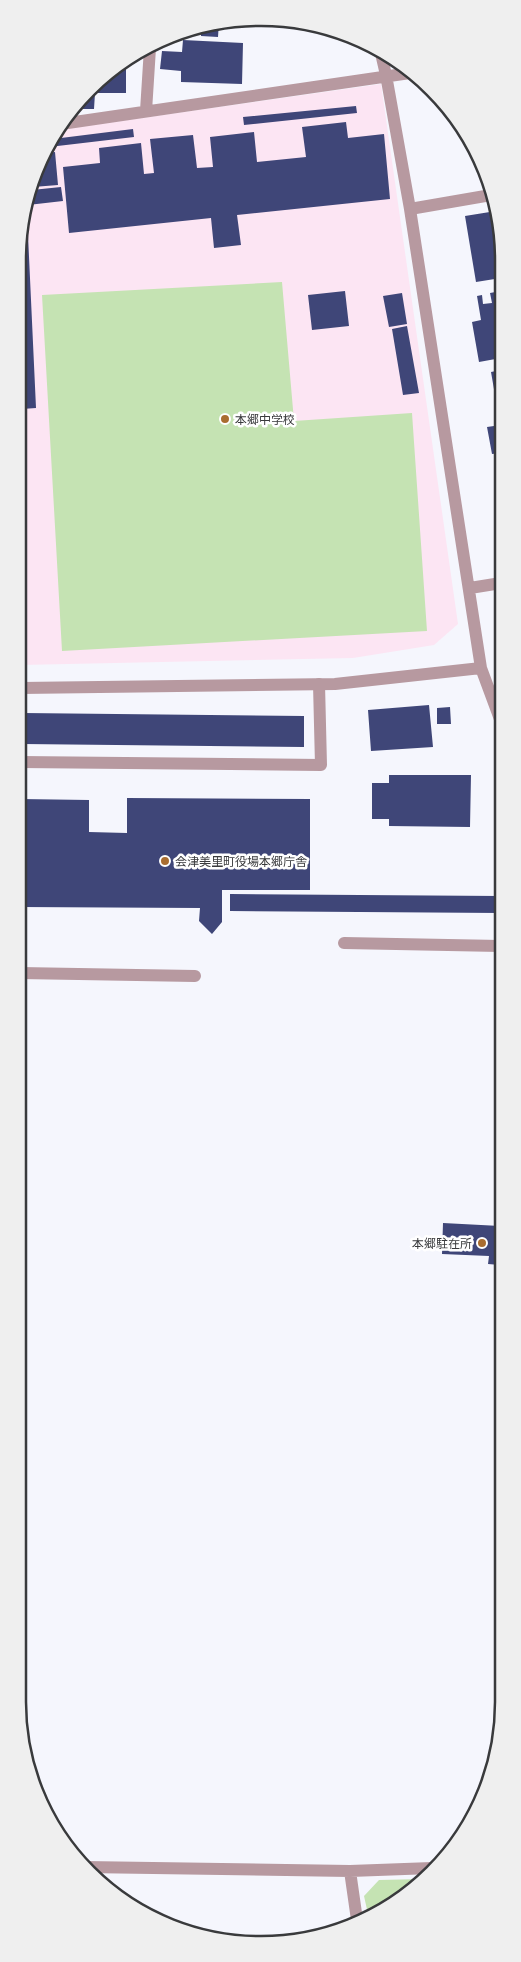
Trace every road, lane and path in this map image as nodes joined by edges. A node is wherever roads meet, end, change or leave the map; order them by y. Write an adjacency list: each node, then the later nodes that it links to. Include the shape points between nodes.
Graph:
1 (150, 54): 5 (street)
2 (383, 61): 4 (street)
3 (401, 74): 4 (street)
4 (386, 75): 5 (street); 8 (street)
5 (146, 111): 6 (street)
6 (72, 122)
7 (486, 196): 8 (street)
8 (410, 209): 10 (street)
9 (495, 584): 10 (street)
10 (470, 588): 11 (street)
11 (481, 668): 12 (street); 14 (street)
12 (319, 684): 13 (street); 15 (street, via 321,765)
13 (26, 688)
14 (495, 706)
15 (26, 762)
16 (344, 943): 17 (street)
17 (495, 946)
18 (26, 973): 19 (street)
19 (196, 976)
20 (95, 1867): 22 (street)
21 (425, 1868): 22 (street)
22 (350, 1872): 23 (street)
23 (356, 1915)

